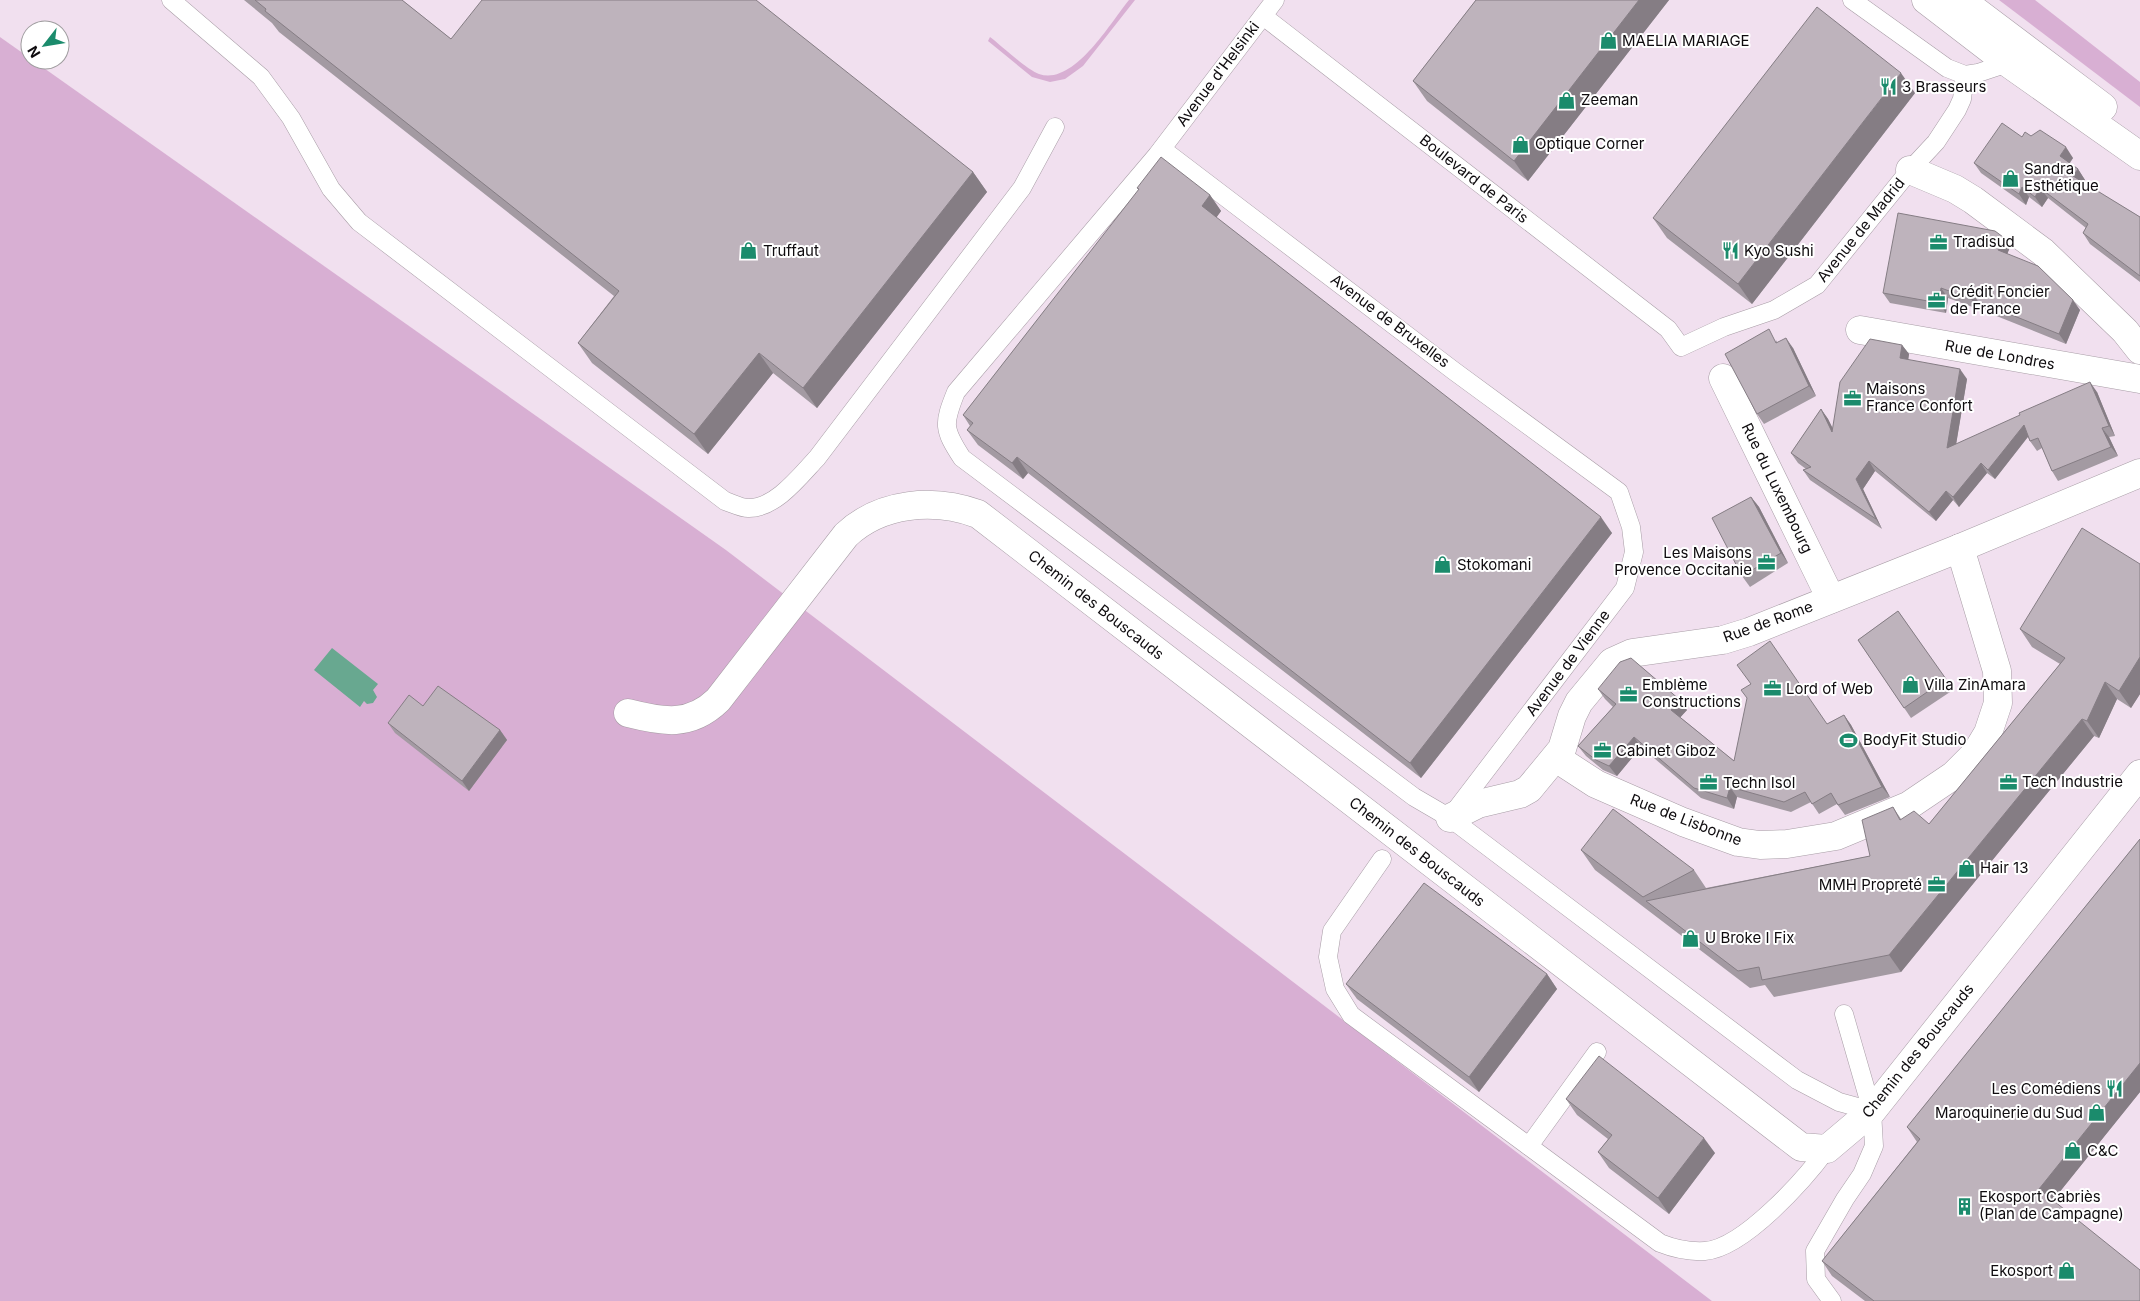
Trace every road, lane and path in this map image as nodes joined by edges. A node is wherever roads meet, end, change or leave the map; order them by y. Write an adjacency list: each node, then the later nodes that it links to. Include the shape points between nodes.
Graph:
1 (171, 0): 9 (lane, via 260,77 291,118 331,189 358,222 725,501 748,508 767,503 790,489 816,458 1022,188)
2 (1275, 0): 6 (lane, Avenue d'Helsinki)
3 (1852, 0): 8 (lane, via 1947,68)
4 (1926, 0): 7 (street)
5 (1961, 0): 10 (street)
6 (1263, 16): 11 (lane, Avenue d'Helsinki); 15 (lane, Boulevard de Paris, via 1668,329)
7 (2008, 63): 8 (lane); 12 (street)
8 (1965, 75): 13 (lane, Avenue de Madrid, via 1957,110 1936,142)
9 (1055, 127)
10 (2140, 134)
11 (1162, 148): 20 (lane, Avenue de Bruxelles); 26 (lane, Avenue d'Helsinki, via 956,392 948,414 948,436 962,458 1406,791)
12 (2140, 156)
13 (1910, 170): 15 (lane, Avenue de Madrid, via 1817,285 1774,310); 16 (street, via 1967,196 2043,252 2125,331)
14 (1860, 330): 18 (street, Rue de Londres)
15 (1681, 347)
16 (2140, 350)
17 (1723, 378): 22 (street, Rue du Luxembourg)
18 (2140, 379)
19 (2140, 473): 21 (street, Rue de Rome)
20 (1619, 492): 26 (lane, Avenue de Vienne, via 1631,527 1634,552 1625,588)
21 (1960, 548): 22 (street, Rue de Rome); 24 (street, Rue de Lisbonne, via 1997,671 1998,703 1988,733 1976,753 1954,775 1908,806 1836,836 1787,844 1738,842 1596,784)
22 (1831, 599): 24 (street, Rue de Rome, via 1723,640 1632,653 1612,662 1579,702)
23 (628, 713): 32 (street, Chemin des Bouscauds, via 656,720 679,720 708,710 846,535 862,522 885,511 933,504 978,514 1801,1147)
24 (1556, 758): 26 (street, Rue de Rome, via 1529,789 1478,804)
25 (2140, 774): 30 (street, Chemin des Bouscauds)
26 (1450, 818): 30 (lane, Avenue d'Helsinki, via 1797,1080 1839,1102)
27 (1382, 859): 31 (lane, via 1332,931 1328,957 1335,989 1351,1015)
28 (1844, 1014): 30 (lane)
29 (1596, 1052): 31 (lane)
30 (1872, 1111): 32 (street, Chemin des Bouscauds); 33 (lane, via 1874,1146 1862,1174 1815,1251 1816,1280)
31 (1529, 1146): 32 (lane, via 1660,1243 1682,1251 1707,1251 1733,1242 1750,1230 1811,1171)
32 (1827, 1148)
33 (1832, 1301)

